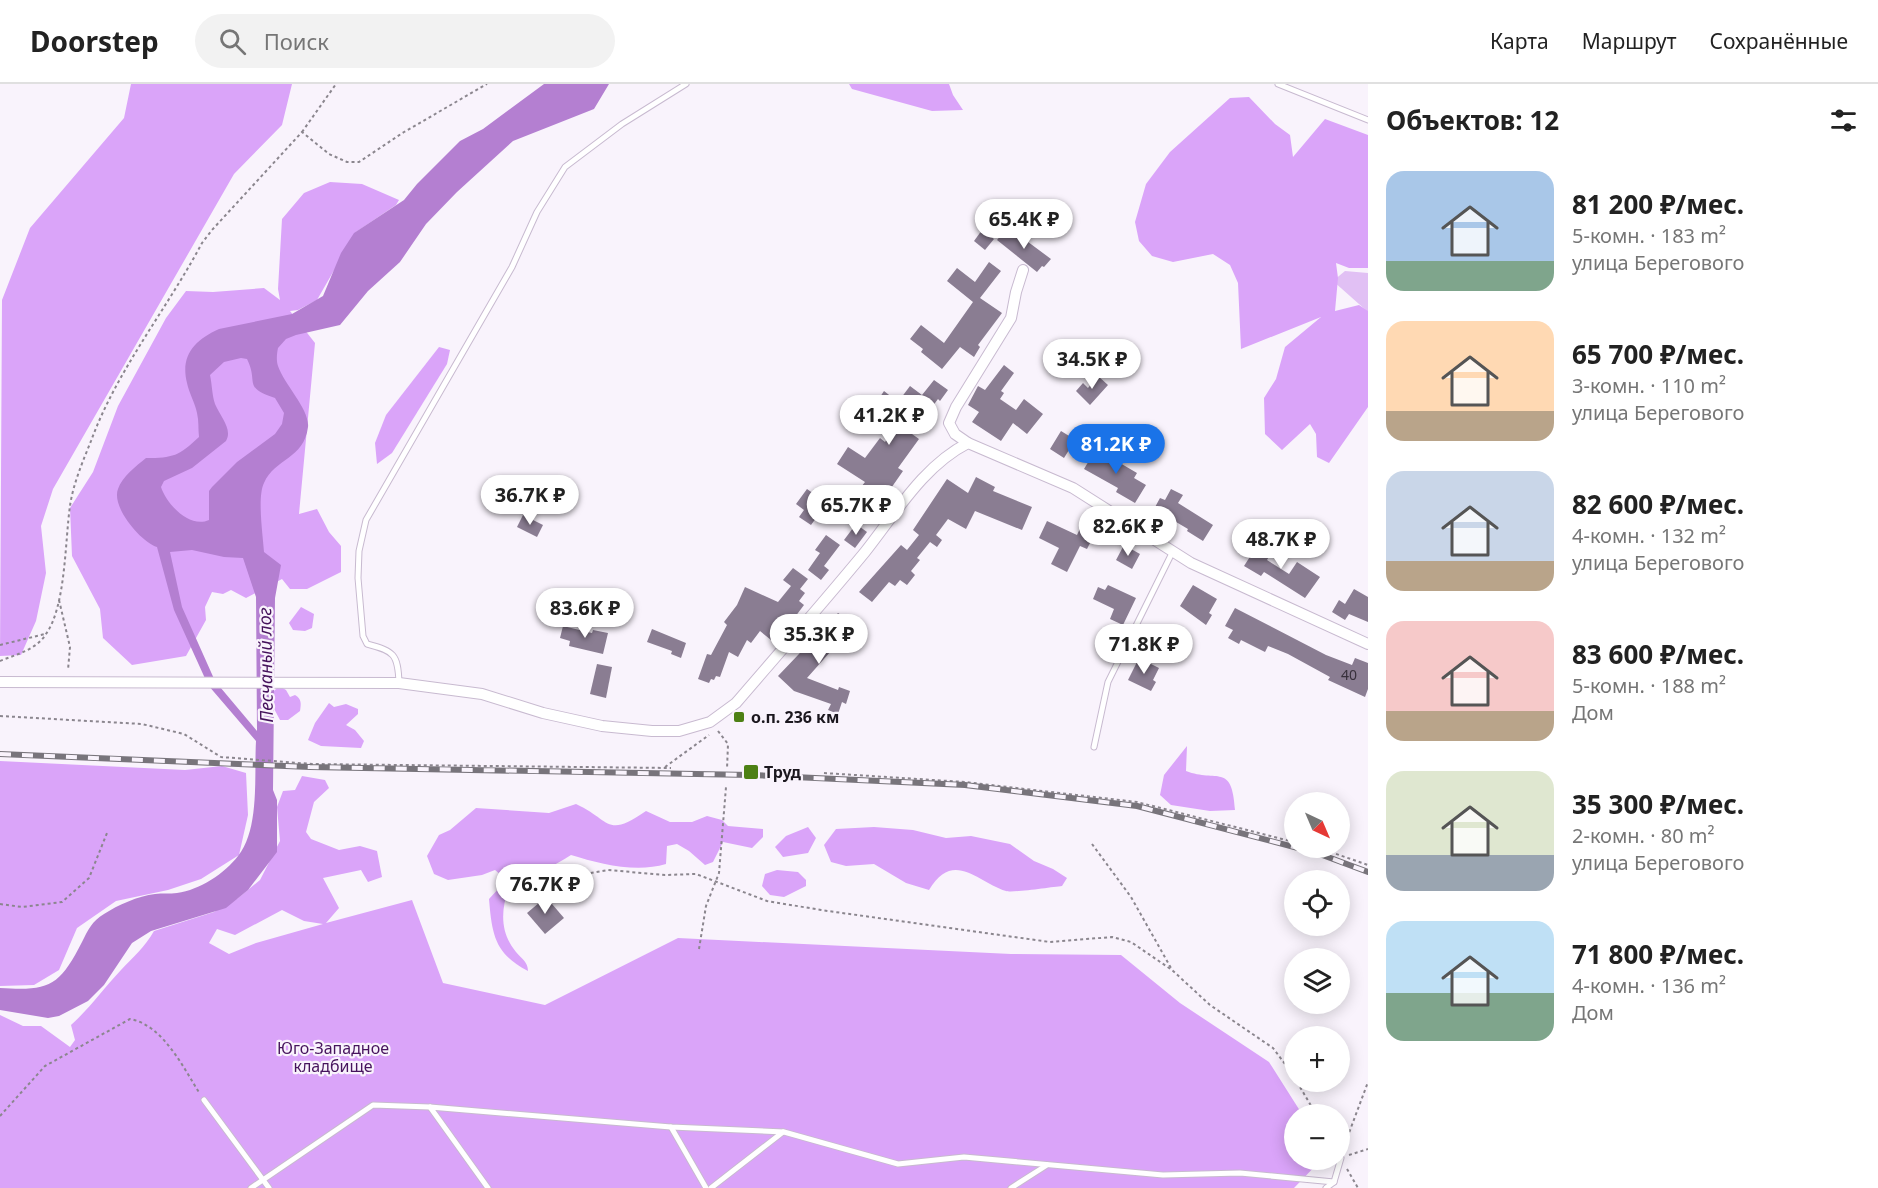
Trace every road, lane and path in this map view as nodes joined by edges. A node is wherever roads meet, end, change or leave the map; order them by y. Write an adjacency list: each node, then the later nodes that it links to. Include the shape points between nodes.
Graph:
1 (336, 84): 6 (path)
2 (487, 84): 6 (path, via 359,162 328,154)
3 (686, 84): 16 (lane, via 622,124 565,168 366,520 358,551 363,636 367,644 394,655)
4 (1278, 84): 5 (lane)
5 (1368, 120)
6 (302, 132): 10 (path, via 202,243 112,395 91,439 71,502)
7 (1023, 270): 8 (street, via 1011,318 949,423 955,434)
8 (968, 443): 9 (street, via 1073,488); 16 (street, via 948,453 914,488 736,703 710,722 679,731 602,726 543,713 482,693)
9 (1173, 551): 12 (street); 19 (lane, via 1108,682)
10 (59, 600): 11 (path); 17 (path, via 70,647)
11 (47, 633): 13 (path); 14 (path, via 34,648)
12 (1368, 644)
13 (0, 645)
14 (0, 660)
15 (0, 681): 17 (street)
16 (399, 682): 17 (street)
17 (66, 683)
18 (0, 716): 20 (path, via 142,724 184,735 221,757 312,764)
19 (1094, 747)
20 (666, 767): 21 (path); 22 (path, via 716,729 728,744)
21 (671, 768)
22 (727, 769)
23 (824, 773): 26 (path, via 965,782 1137,802)
24 (726, 787): 31 (path)
25 (107, 833): 32 (path, via 89,878 62,902 22,907)
26 (1284, 839)
27 (1092, 844): 34 (path, via 1131,897)
28 (1347, 858): 29 (path)
29 (1368, 865)
30 (567, 878): 31 (path, via 608,870 696,874)
31 (717, 881): 33 (path, via 706,906); 34 (path, via 767,901 998,936 1050,942 1112,938 1131,942)
32 (0, 904)
33 (699, 949)
34 (1172, 970): 35 (path, via 1210,1005 1273,1048)
35 (1284, 1063)
36 (1368, 1082): 42 (path)
37 (204, 1100): 39 (path, via 166,1042 143,1021 130,1019 45,1066); 48 (lane)
38 (430, 1107): 40 (lane); 48 (lane, via 374,1105); 52 (lane)
39 (0, 1116)
40 (671, 1127): 41 (lane); 53 (lane)
41 (784, 1132): 45 (lane, via 898,1164 964,1157); 54 (lane)
42 (1350, 1133)
43 (1368, 1149): 44 (path)
44 (1350, 1155)
45 (1047, 1165): 49 (lane, via 1163,1174 1240,1173); 55 (lane)
46 (1338, 1170): 49 (lane)
47 (1348, 1170): 57 (path)
48 (263, 1179): 50 (lane); 51 (lane)
49 (1334, 1182): 56 (lane)
50 (251, 1188)
51 (269, 1188)
52 (488, 1188)
53 (706, 1188)
54 (711, 1188)
55 (1011, 1188)
56 (1326, 1188)
57 (1359, 1188)

